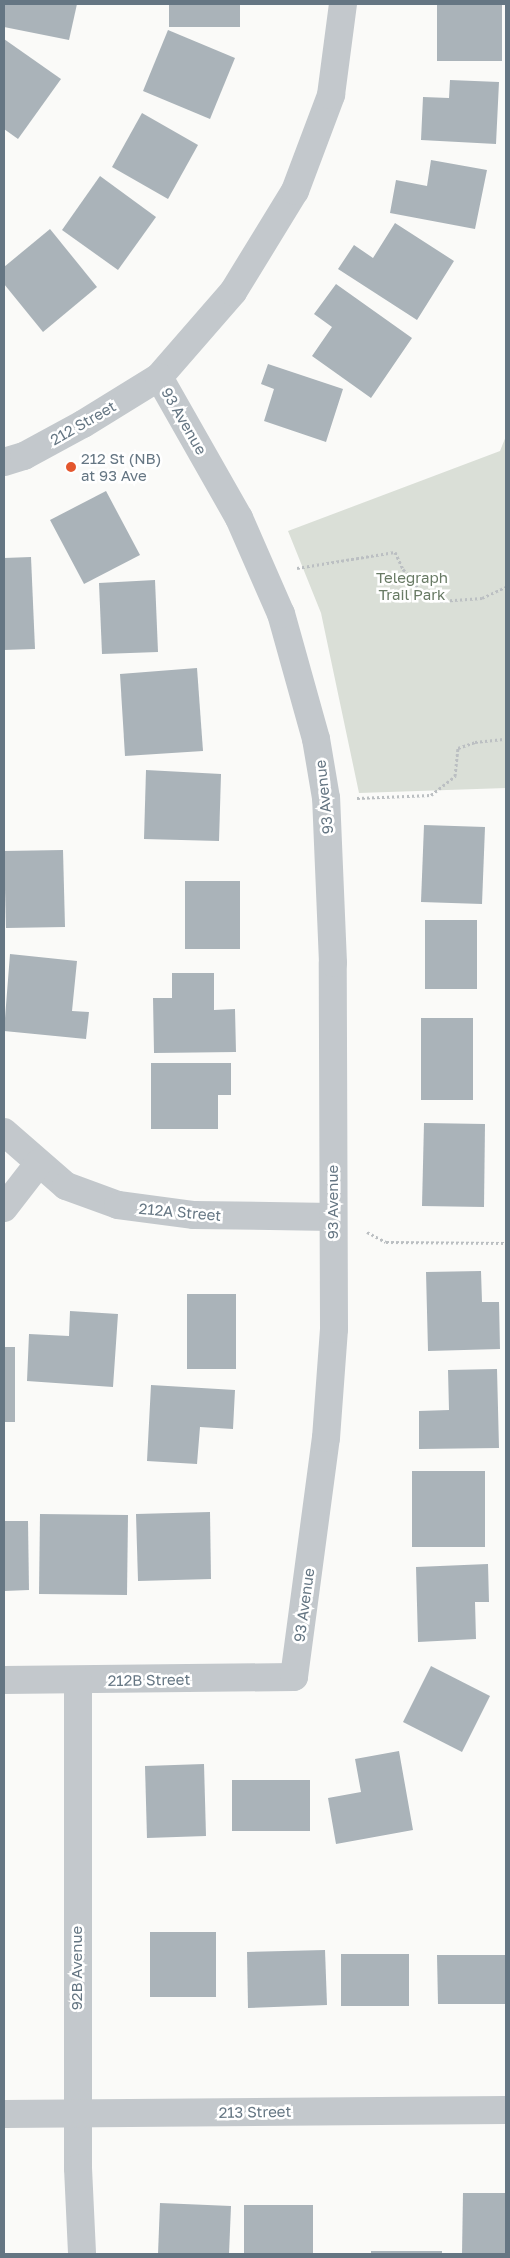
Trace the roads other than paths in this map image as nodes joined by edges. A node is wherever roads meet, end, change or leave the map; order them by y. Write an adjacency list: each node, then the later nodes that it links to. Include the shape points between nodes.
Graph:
1 (343, 4): 2 (street, 93 Avenue, via 331,95 295,192 234,292)
2 (159, 377): 3 (street, 212 Street, via 83,424 24,456); 7 (street, 93 Avenue, via 239,518 264,573 300,672 326,798 333,963)
3 (4, 462)
4 (4, 1132): 5 (street, 212A Street)
5 (38, 1164): 6 (street); 7 (street, 212A Street, via 66,1186 89,1196 150,1212)
6 (4, 1208)
7 (333, 1217): 8 (street, 93 Avenue, via 332,1380)
8 (294, 1677): 10 (street, 212B Street)
9 (4, 1680): 10 (street, 212B Street)
10 (78, 1681): 13 (street, 92B Avenue)
11 (506, 2110): 13 (street, 213 Street)
12 (4, 2114): 13 (street, 213 Street)
13 (78, 2114): 14 (street, 92B Avenue)
14 (82, 2254)

